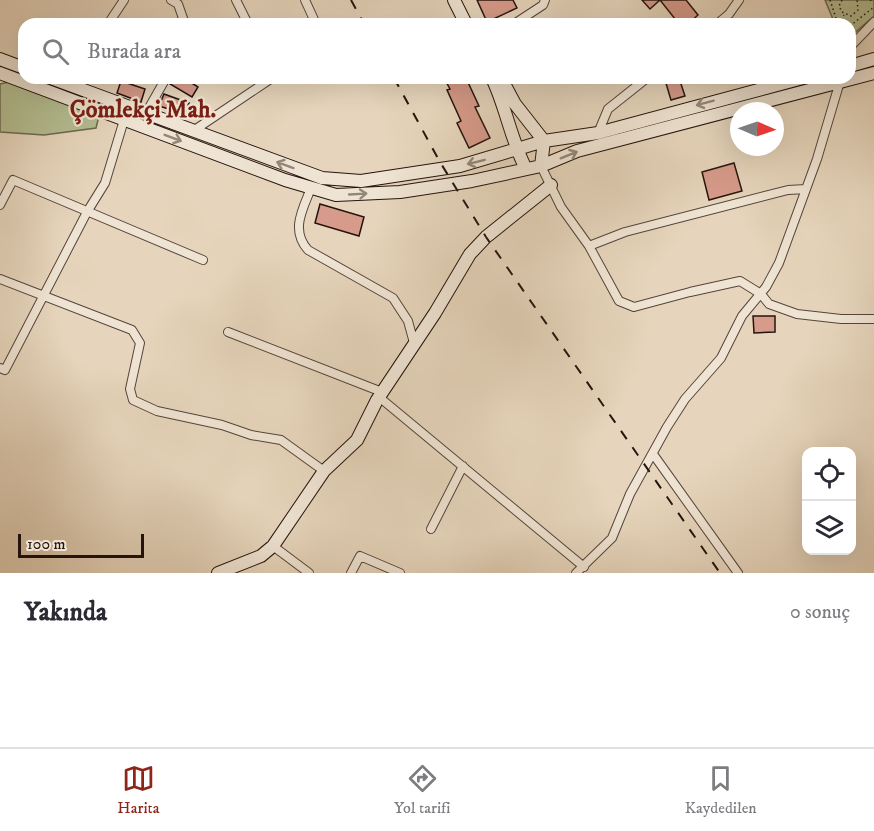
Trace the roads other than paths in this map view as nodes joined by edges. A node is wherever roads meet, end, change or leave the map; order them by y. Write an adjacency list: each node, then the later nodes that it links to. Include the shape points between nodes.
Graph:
1 (124, 0): 9 (street)
2 (171, 0): 10 (street, via 178,4)
3 (236, 0): 11 (street)
4 (305, 0): 12 (street)
5 (454, 0): 13 (main road)
6 (462, 0): 14 (main road)
7 (545, 0): 15 (street)
8 (739, 0): 16 (street)
9 (112, 18)
10 (183, 18)
11 (245, 18)
12 (313, 18)
13 (463, 18)
14 (470, 18)
15 (523, 18)
16 (724, 18)
17 (874, 22): 18 (street)
18 (856, 41)
19 (0, 59): 22 (main road)
20 (874, 59): 21 (main road)
21 (856, 64)
22 (18, 66)
23 (0, 73): 26 (main road)
24 (874, 73): 25 (main road)
25 (856, 77)
26 (18, 80)
27 (29, 84): 38 (main road)
28 (81, 84): 37 (main road)
29 (163, 84): 37 (street)
30 (263, 84): 39 (street)
31 (495, 84): 42 (main road)
32 (504, 84): 41 (main road)
33 (639, 84): 40 (street, via 608,109)
34 (781, 84): 40 (main road, one-way to 40)
35 (825, 84): 43 (main road, one-way to 35, via 578,151)
36 (839, 84): 47 (street)
37 (146, 113): 39 (main road)
38 (124, 120): 46 (main road, one-way to 46); 49 (street, via 105,183)
39 (193, 131): 42 (main road, one-way to 39, via 460,166 361,181 322,178)
40 (598, 133): 41 (main road)
41 (544, 141): 42 (main road); 43 (main road)
42 (516, 150): 44 (main road)
43 (541, 166): 44 (main road); 45 (street)
44 (526, 170): 46 (main road, one-way to 44, via 336,195 400,192)
45 (550, 185): 50 (street); 57 (main road, via 470,254)
46 (311, 188): 57 (street, via 300,216 300,242 393,298 408,321)
47 (806, 189): 50 (street, via 788,190 646,226); 53 (street, via 779,263)
48 (0, 204): 49 (street, via 13,180)
49 (87, 212): 51 (street); 54 (street)
50 (589, 246): 53 (street, via 619,301 634,307 740,281)
51 (202, 260)
52 (0, 279): 54 (street)
53 (760, 294): 55 (street, via 769,304 797,314); 60 (street, via 742,316 721,358 666,427)
54 (44, 296): 58 (street, via 5,370); 62 (street, via 132,330 140,343 130,389 133,400 157,411 281,440)
55 (874, 319)
56 (228, 332): 59 (street)
57 (414, 343): 59 (main road)
58 (0, 368)
59 (381, 395): 61 (street); 62 (main road, via 357,440)
60 (653, 454): 65 (street, via 630,494 612,538); 72 (street)
61 (463, 466): 63 (street); 65 (street)
62 (324, 471): 64 (main road)
63 (431, 529)
64 (273, 546): 66 (main road); 68 (street)
65 (584, 567): 71 (street)
66 (240, 569): 67 (main road)
67 (218, 573)
68 (309, 573)
69 (351, 573): 70 (street, via 360,556)
70 (400, 573)
71 (576, 573)
72 (738, 573)

